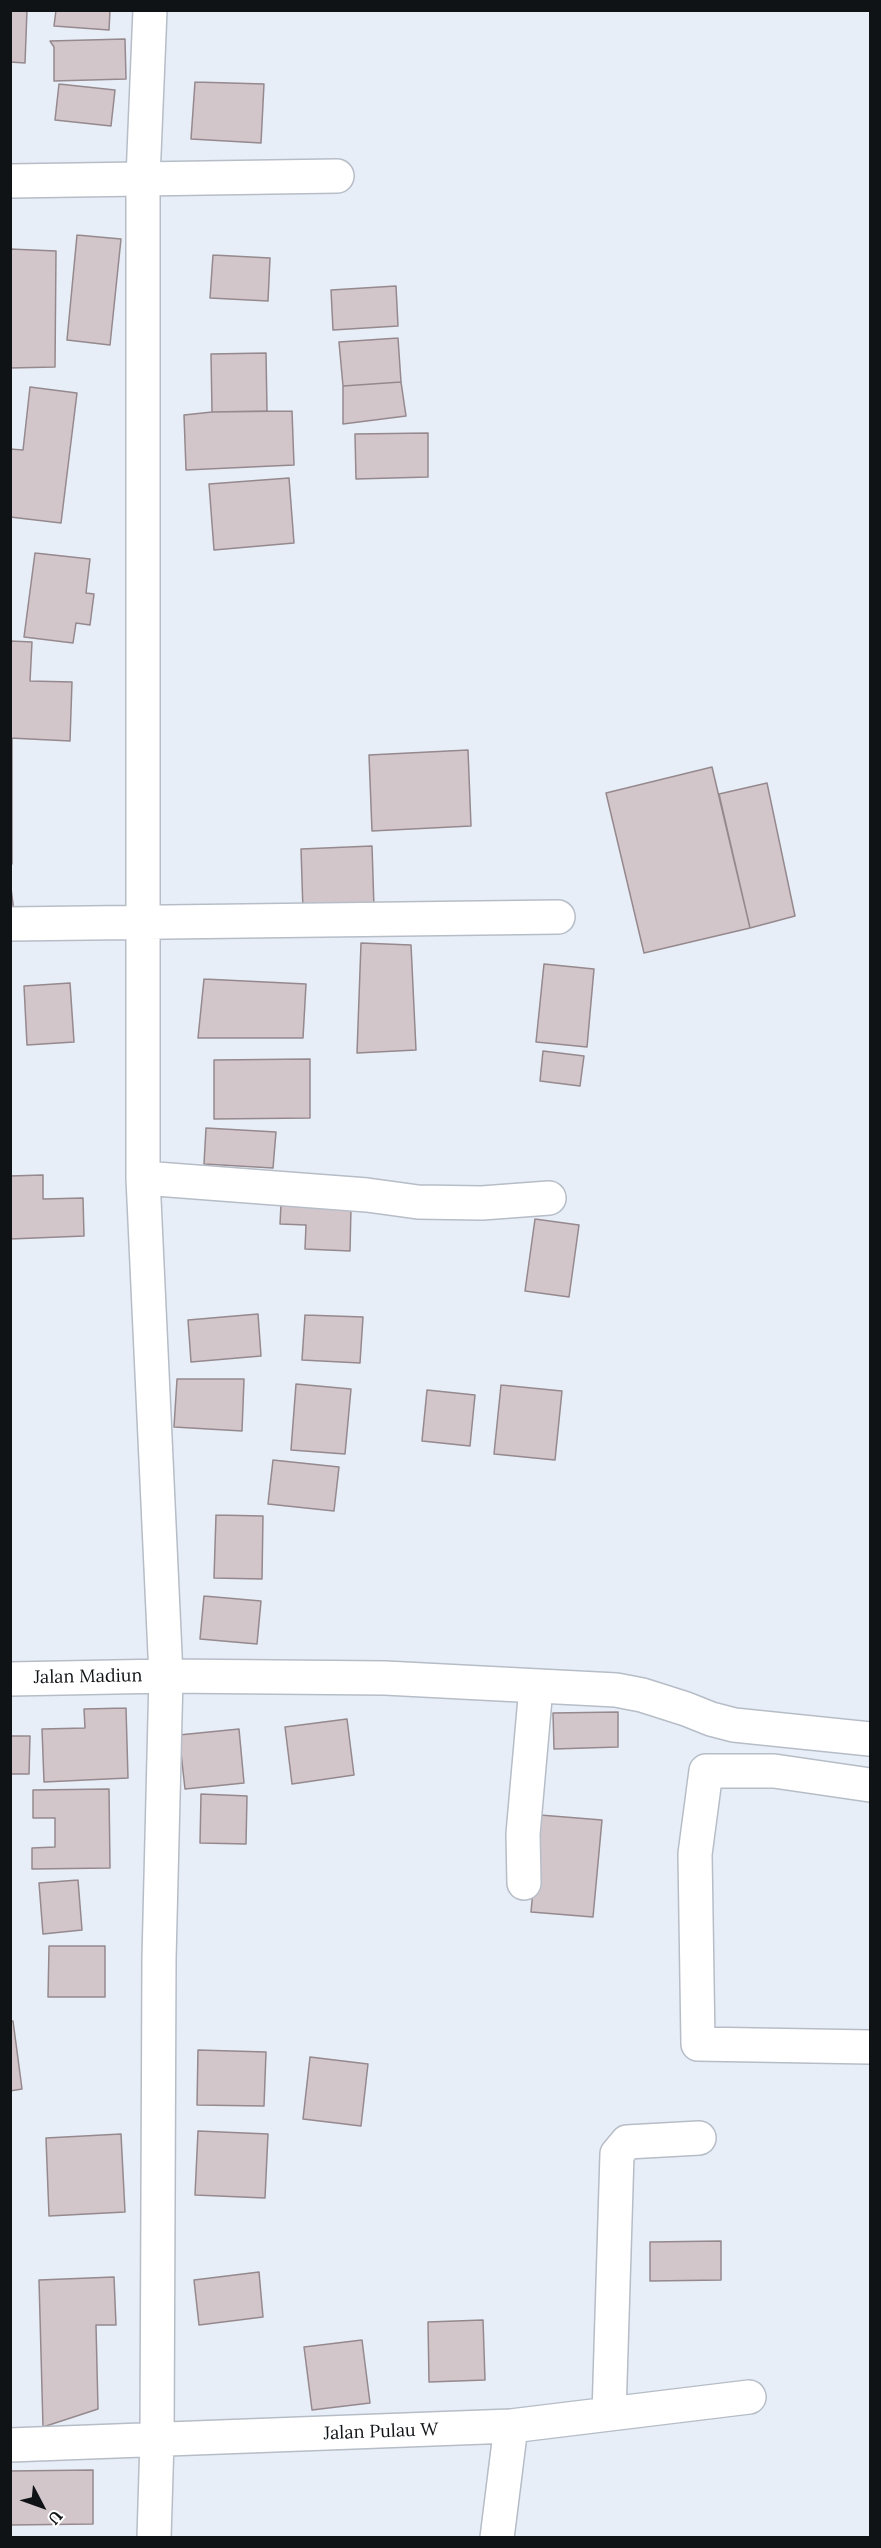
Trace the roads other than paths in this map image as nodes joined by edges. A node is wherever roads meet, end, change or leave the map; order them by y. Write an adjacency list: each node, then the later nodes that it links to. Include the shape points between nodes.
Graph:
1 (150, 10): 3 (street)
2 (337, 176): 3 (street)
3 (143, 178): 4 (street); 6 (street)
4 (10, 181)
5 (558, 916): 6 (street)
6 (143, 921): 7 (street); 8 (street)
7 (10, 924)
8 (143, 1178): 9 (street, via 418,1202); 10 (street)
9 (549, 1198)
10 (166, 1676): 11 (street, Jalan Madiun); 12 (street, Jalan Madiun, via 385,1678); 21 (street, via 159,1970)
11 (10, 1679)
12 (536, 1687): 13 (street, Jalan Madiun, via 616,1690 734,1725); 15 (street, via 523,1834)
13 (870, 1739)
14 (870, 1785): 16 (street, via 774,1771 706,1771 695,1854 698,2044)
15 (524, 1882)
16 (870, 2048)
17 (699, 2138): 19 (street, via 627,2142 617,2154)
18 (749, 2397): 19 (street, Jalan Pulau W)
19 (609, 2414): 20 (street, Jalan Pulau W)
20 (511, 2426): 21 (street, Jalan Pulau W); 24 (street)
21 (158, 2440): 22 (street, Jalan Pulau W); 23 (street)
22 (10, 2445)
23 (154, 2538)
24 (497, 2538)

